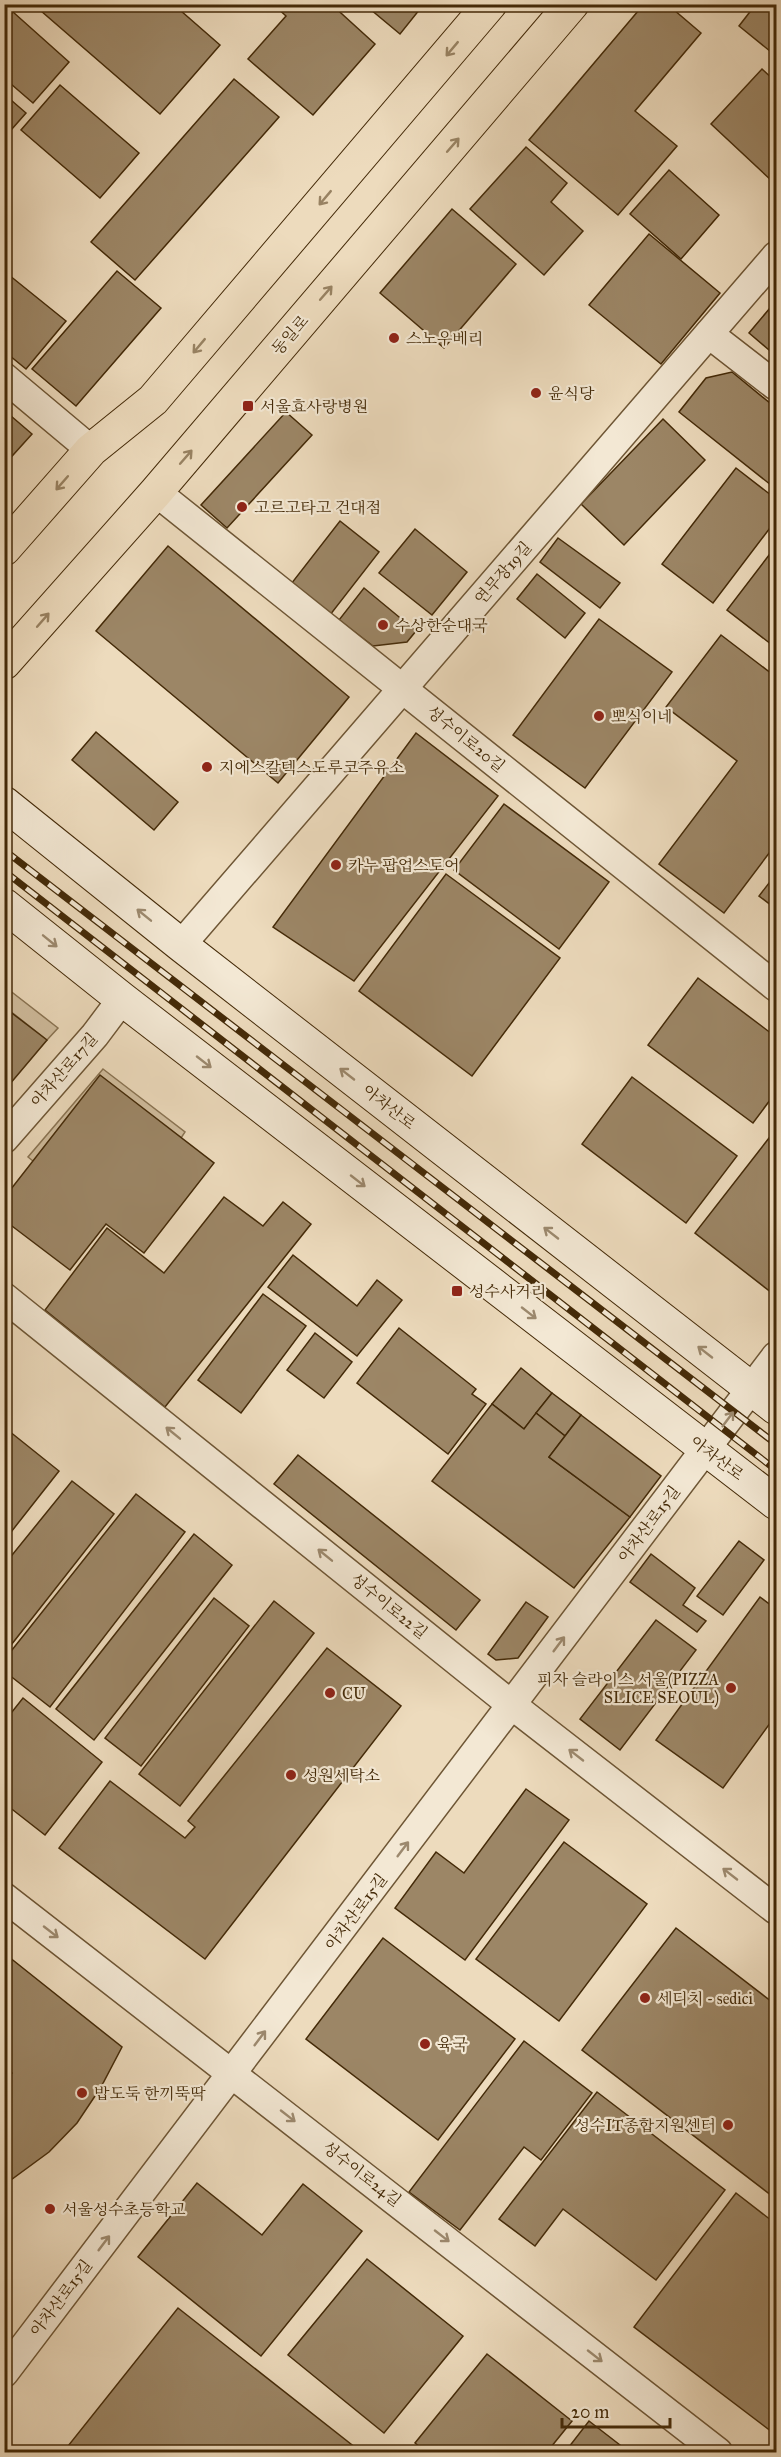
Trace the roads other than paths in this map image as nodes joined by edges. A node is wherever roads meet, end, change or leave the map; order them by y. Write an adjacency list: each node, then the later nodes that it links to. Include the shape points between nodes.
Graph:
1 (490, 4): 7 (main road, one-way to 7, via 153,400)
2 (572, 4): 8 (main road, 동일로, one-way to 2)
3 (777, 255): 4 (street, 연무장19길)
4 (709, 334): 6 (street); 11 (street, 연무장19길)
5 (4, 377): 7 (street)
6 (777, 386)
7 (91, 450): 9 (main road, one-way to 9)
8 (156, 492): 10 (main road, 동일로, one-way to 8); 11 (street, 성수이로20길)
9 (4, 549)
10 (4, 663)
11 (403, 689): 14 (street, 연무장19길); 15 (street, 성수이로20길)
12 (4, 803): 14 (main road, 아차산로, one-way to 12)
13 (4, 905): 16 (main road, 아차산로, one-way to 16)
14 (181, 945): 20 (main road, 아차산로, one-way to 14)
15 (777, 987)
16 (122, 999): 17 (street, 아차산로17길); 22 (main road, 아차산로, one-way to 22)
17 (4, 1139)
18 (4, 1297): 24 (street, 성수이로22길, one-way to 18)
19 (777, 1356): 20 (street, 아차산로15길)
20 (751, 1388): 21 (main road, 아차산로); 22 (street, 아차산로15길, one-way to 20)
21 (777, 1408)
22 (706, 1449): 23 (main road, 아차산로); 24 (street, 아차산로15길, one-way to 22)
23 (777, 1503)
24 (513, 1706): 26 (street, 성수이로22길, one-way to 24); 27 (street, 아차산로15길, one-way to 24)
25 (4, 1897): 27 (street, 성수이로24길, one-way to 27)
26 (777, 1910)
27 (233, 2073): 28 (street, 아차산로15길, one-way to 27); 29 (street, 성수이로24길, one-way to 29)
28 (4, 2373)
29 (718, 2452)

